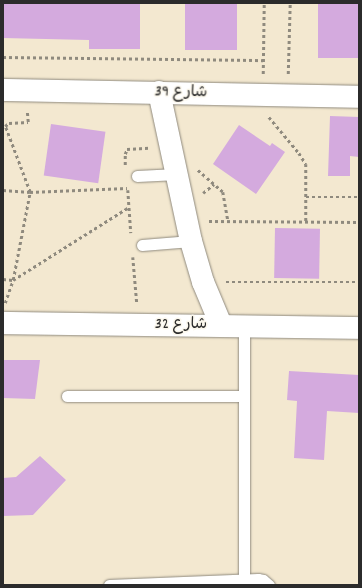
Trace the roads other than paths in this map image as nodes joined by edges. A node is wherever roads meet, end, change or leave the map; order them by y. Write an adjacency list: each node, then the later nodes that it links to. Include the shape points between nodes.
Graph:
1 (3, 90): 2 (street, شارع 39)
2 (160, 92): 3 (street, شارع 39); 4 (street, via 171,148)
3 (359, 97)
4 (186, 171): 5 (lane); 6 (street)
5 (137, 176)
6 (188, 231): 7 (lane); 9 (street, via 203,282)
7 (142, 245)
8 (3, 323): 9 (street, شارع 32)
9 (221, 325): 10 (street, شارع 32)
10 (244, 327): 11 (street, شارع 32); 13 (lane)
11 (359, 328)
12 (68, 396): 13 (lane)
13 (244, 396): 14 (lane)
14 (244, 580): 15 (lane); 16 (lane, via 261,579)
15 (109, 585)
16 (269, 585)

